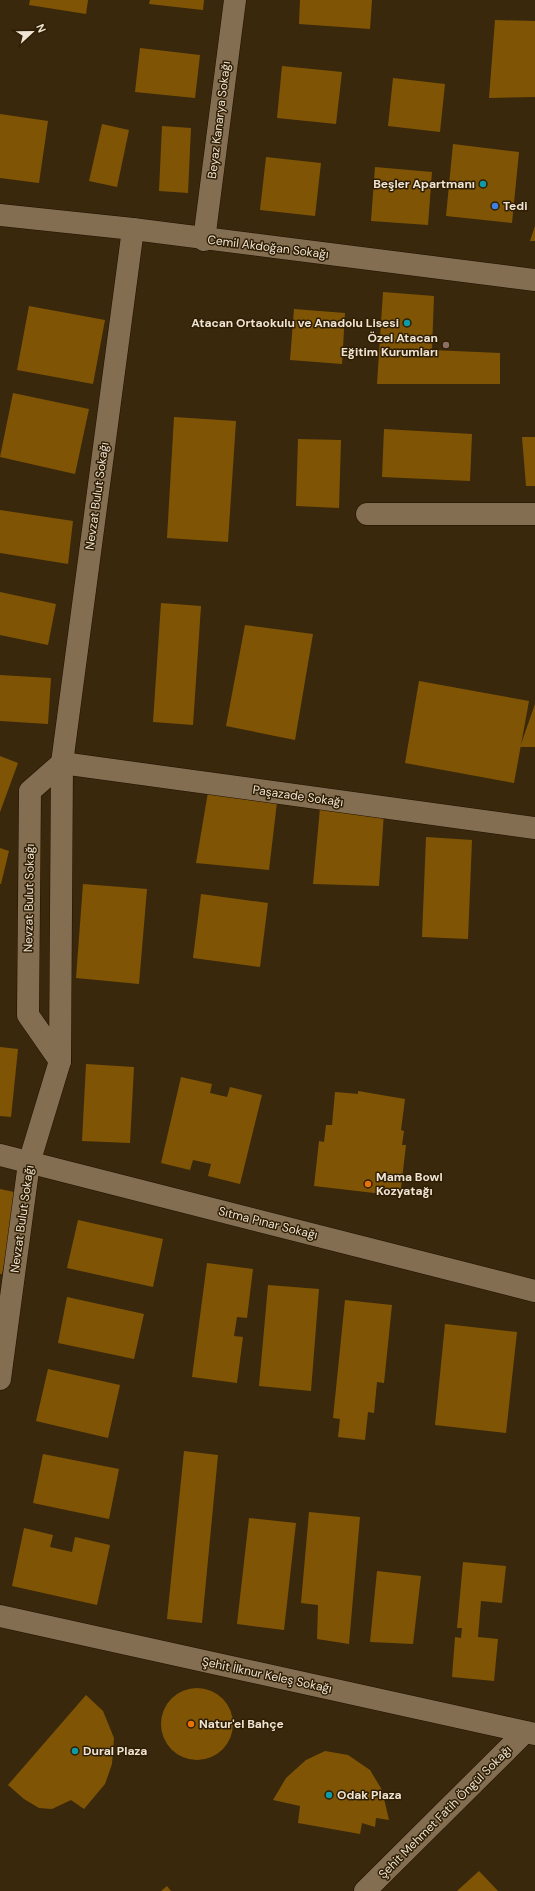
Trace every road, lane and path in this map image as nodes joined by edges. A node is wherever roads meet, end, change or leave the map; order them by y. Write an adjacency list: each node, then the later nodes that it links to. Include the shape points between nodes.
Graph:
1 (235, 0): 4 (street, Beyaz Kanarya Sokağı)
2 (0, 215): 3 (street, Cemil Akdoğan Sokağı)
3 (133, 230): 4 (street, Cemil Akdoğan Sokağı); 8 (street, Nevzat Bulut Sokağı)
4 (204, 240): 5 (street, Cemil Akdoğan Sokağı)
5 (535, 280)
6 (367, 514): 7 (street)
7 (535, 514)
8 (62, 764): 9 (street, Paşazade Sokağı); 10 (street, Nevzat Bulut Sokağı); 10 (street, Nevzat Bulut Sokağı, via 30,791 28,1007 28,1014)
9 (535, 828)
10 (60, 1061): 12 (street, Nevzat Bulut Sokağı)
11 (0, 1155): 12 (street, Sıtma Pınar Sokağı)
12 (29, 1163): 13 (street, Sıtma Pınar Sokağı); 14 (street, Nevzat Bulut Sokağı)
13 (535, 1292)
14 (0, 1380)
15 (0, 1616): 16 (street, Şehit İlknur Keleş Sokağı)
16 (530, 1733): 17 (street, Şehit Mehmet Fatih Öngül Sokağı)
17 (365, 1891)

